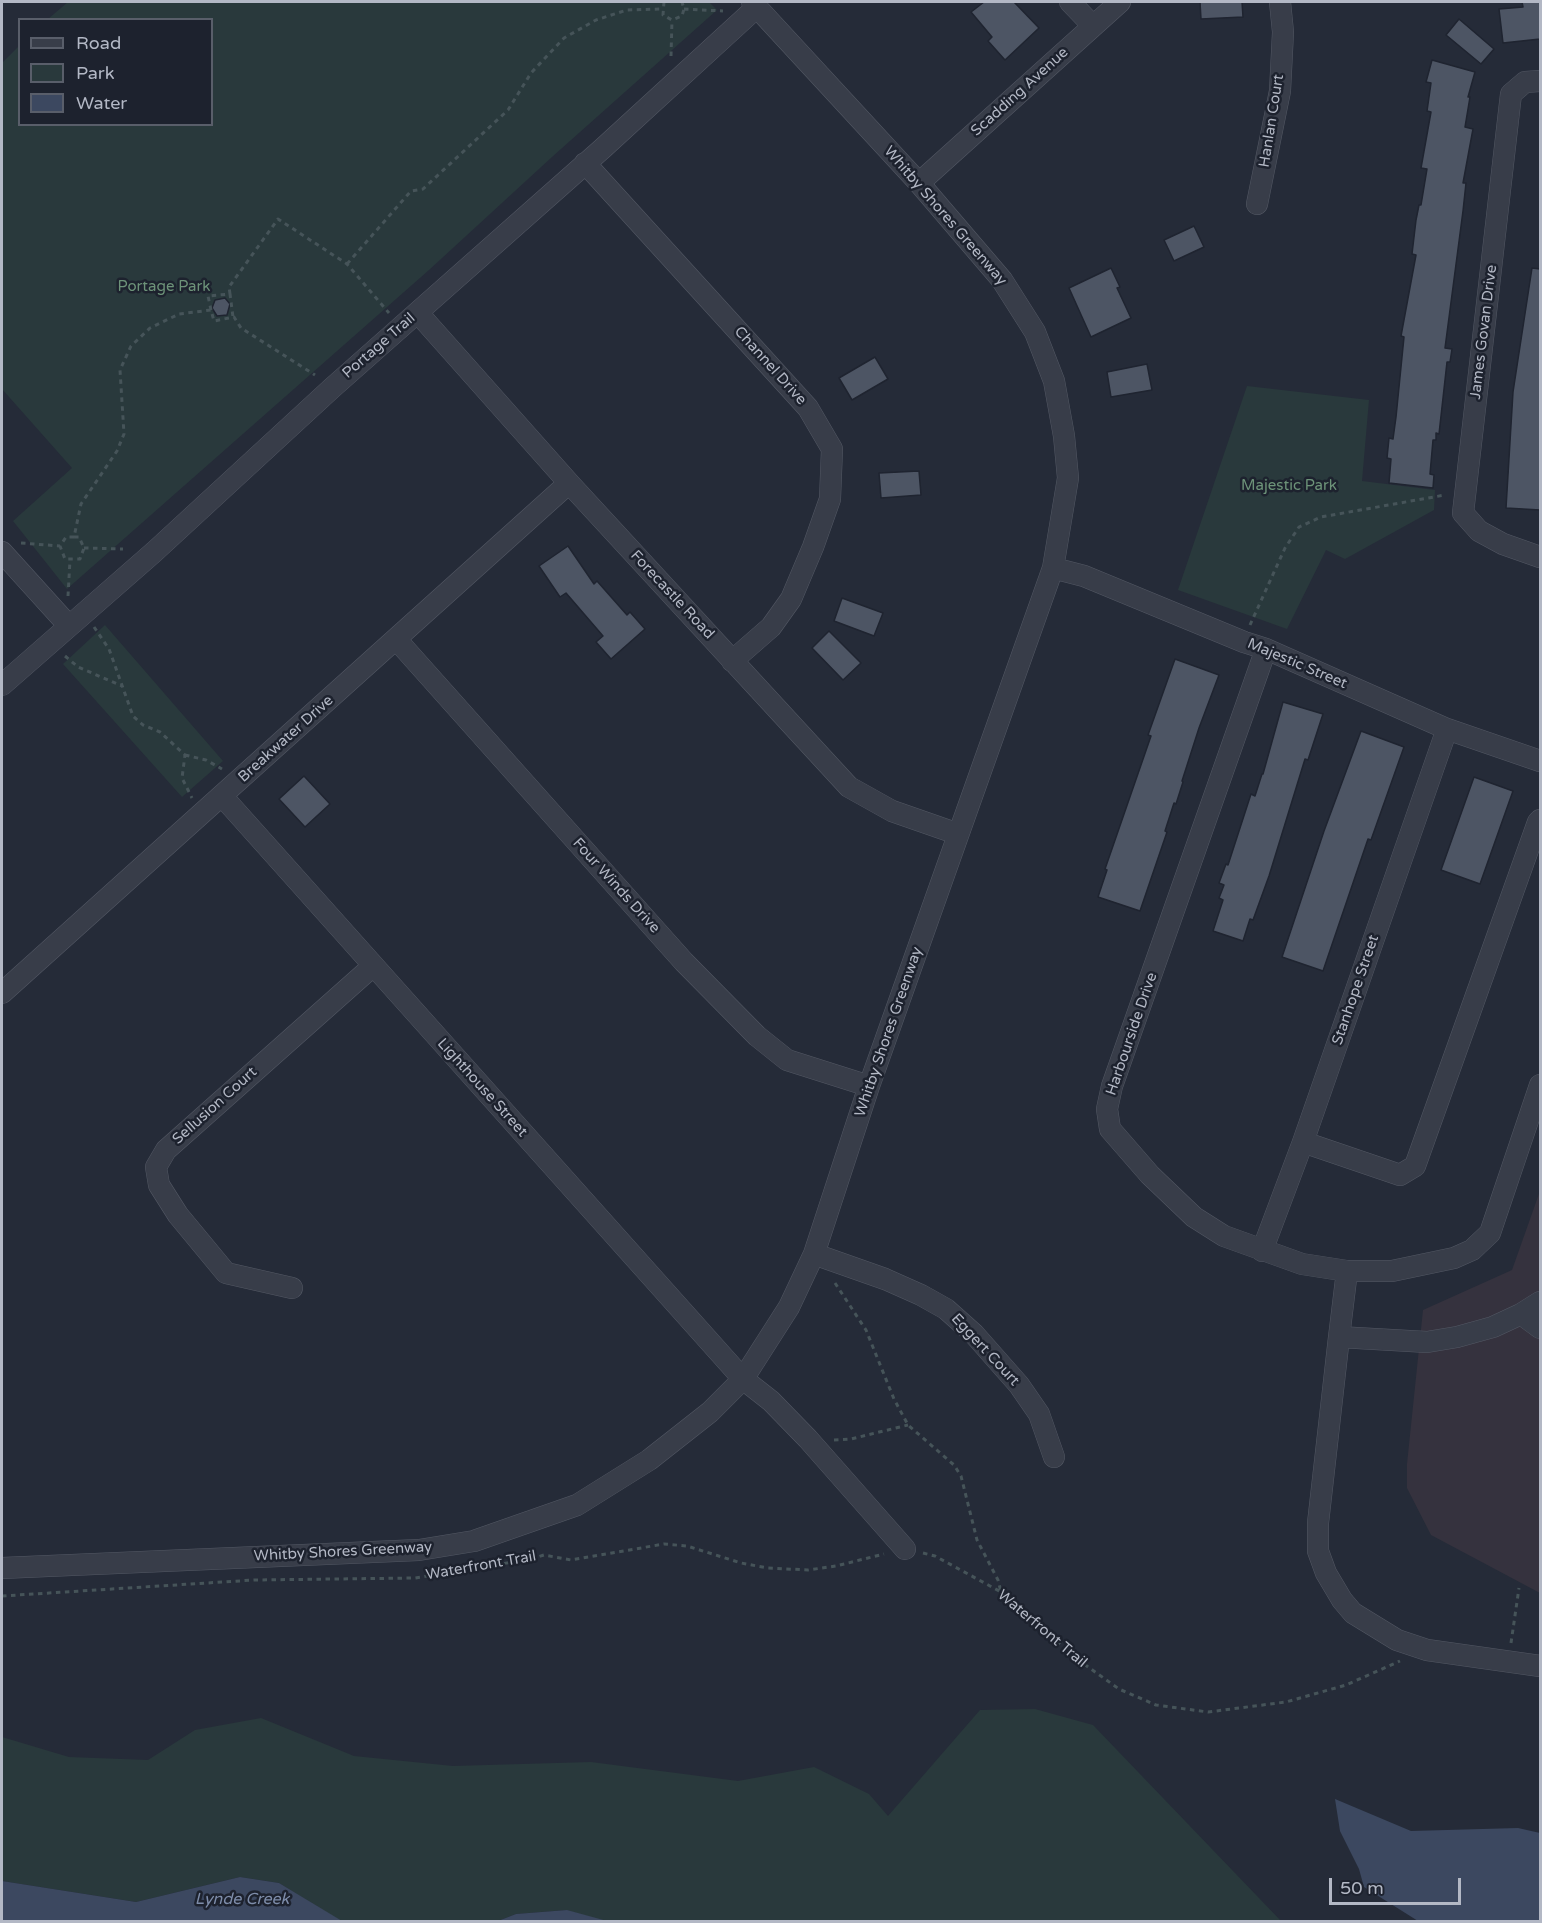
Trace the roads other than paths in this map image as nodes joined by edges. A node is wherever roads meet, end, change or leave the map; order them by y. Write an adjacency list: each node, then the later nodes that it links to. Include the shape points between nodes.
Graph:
1 (1070, 2): 5 (street)
2 (1120, 2): 5 (street, Scadding Avenue)
3 (1280, 2): 9 (street, Hanlan Court, via 1280,91)
4 (755, 4): 7 (street, Portage Trail); 8 (street, Whitby Shores Greenway)
5 (1093, 27): 8 (street, Scadding Avenue)
6 (1540, 81): 13 (street, James Govan Drive, via 1525,82 1511,94 1463,513 1479,531)
7 (585, 163): 10 (street, Portage Trail); 18 (street, Channel Drive, via 808,408 832,448 830,499 791,599 771,627)
8 (919, 183): 14 (street, Whitby Shores Greenway, via 1002,280 1035,332 1054,381 1068,478)
9 (1257, 204)
10 (418, 313): 11 (street, Forecastle Road); 15 (street, Portage Trail)
11 (569, 483): 16 (street, Breakwater Drive); 18 (street, Forecastle Road)
12 (2, 552): 15 (street)
13 (1540, 557)
14 (1053, 568): 17 (street, Majestic Street, via 1084,576); 24 (street, Whitby Shores Greenway)
15 (69, 626): 19 (street, Portage Trail)
16 (396, 639): 22 (street, Breakwater Drive); 28 (street, Four Winds Drive, via 684,962 757,1036 788,1060)
17 (1266, 650): 20 (street, Majestic Street); 30 (street, Harbourside Drive, via 1107,1109 1110,1129 1150,1175 1194,1216 1224,1236)
18 (732, 661): 24 (street, Forecastle Road, via 849,787 892,811)
19 (2, 685)
20 (1448, 729): 21 (street, Majestic Street); 29 (street, Stanhope Street)
21 (1540, 761)
22 (222, 796): 25 (street, Lighthouse Street); 26 (street, Breakwater Drive)
23 (1540, 820): 29 (street, via 1415,1166 1400,1175)
24 (958, 834): 28 (street, Whitby Shores Greenway)
25 (373, 966): 33 (street, Sellusion Court, via 166,1150 156,1167 159,1185 178,1215 226,1273); 38 (street, Lighthouse Street)
26 (2, 993)
27 (1540, 1085): 32 (street, Harbourside Drive, via 1490,1233 1472,1250 1454,1258 1392,1271)
28 (869, 1086): 31 (street, Whitby Shores Greenway)
29 (1303, 1142): 30 (street, Stanhope Street)
30 (1262, 1251): 32 (street, Harbourside Drive, via 1302,1264)
31 (814, 1254): 38 (street, Whitby Shores Greenway, via 789,1307); 39 (street, Eggert Court, via 885,1279 946,1309 1019,1385 1039,1414)
32 (1347, 1271): 37 (street)
33 (292, 1288)
34 (1540, 1302): 35 (street)
35 (1521, 1314): 36 (street); 37 (street, via 1474,1333 1427,1342)
36 (1540, 1328)
37 (1340, 1337): 42 (street, via 1318,1551 1342,1600 1353,1613 1397,1640 1427,1650)
38 (743, 1379): 40 (street, Lighthouse Street, via 808,1439); 41 (street, Whitby Shores Greenway, via 710,1412 649,1460 577,1505 474,1541 419,1550)
39 (1054, 1456)
40 (905, 1549)
41 (2, 1568)
42 (1540, 1666)

